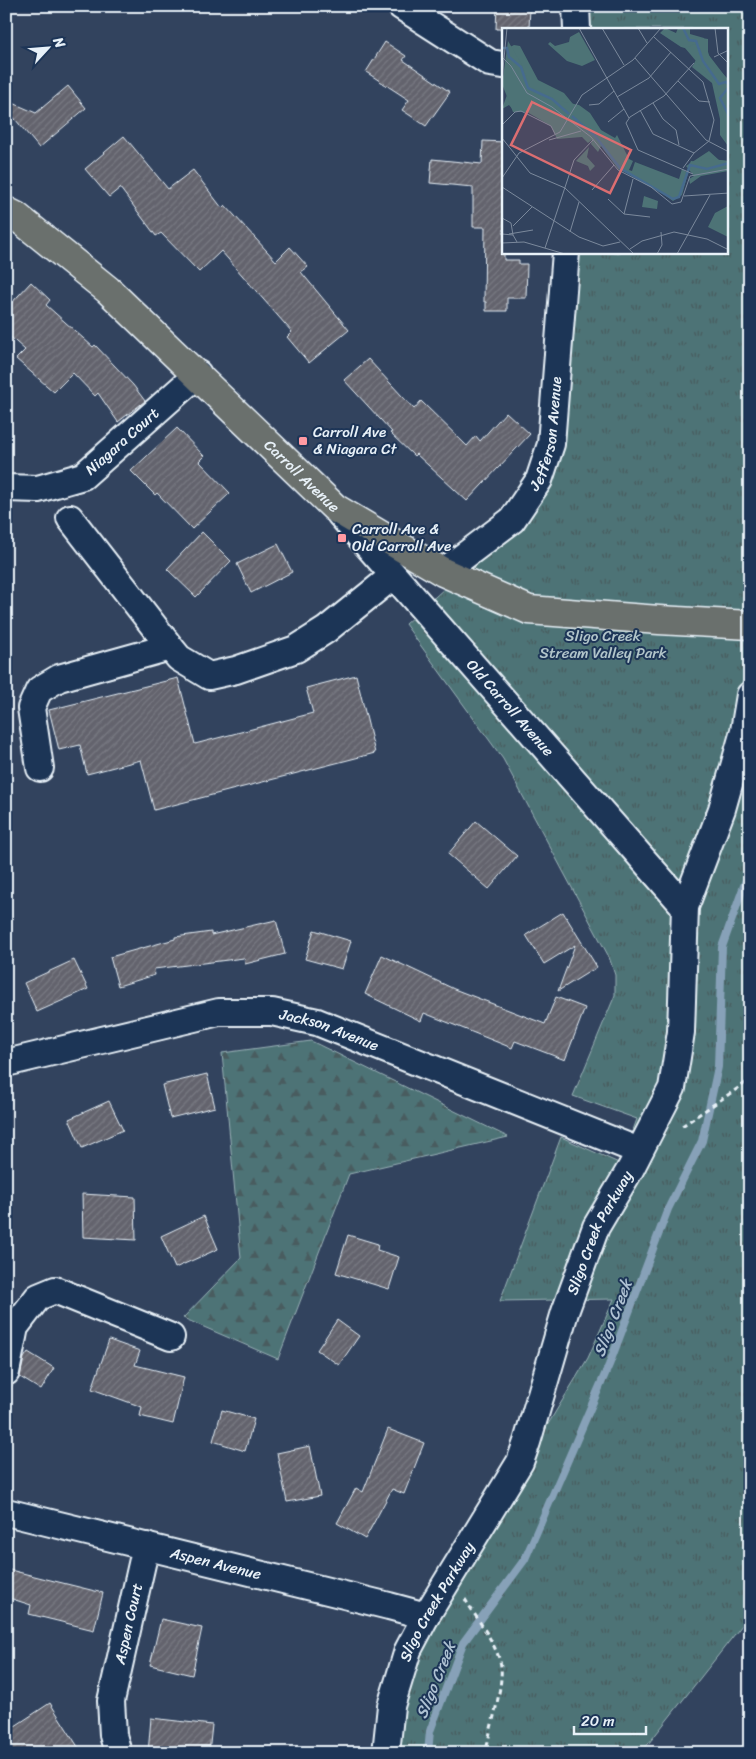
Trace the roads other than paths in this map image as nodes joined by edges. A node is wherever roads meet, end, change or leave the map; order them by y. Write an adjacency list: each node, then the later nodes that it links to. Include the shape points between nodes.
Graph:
1 (401, 6): 4 (street, via 490,63)
2 (576, 6): 3 (street)
3 (577, 28)
4 (502, 65)
5 (6, 211): 7 (main road, Carroll Avenue, via 108,290)
6 (566, 254): 11 (street, Jefferson Avenue, via 551,444 539,480 512,520)
7 (198, 374): 8 (street, Niagara Court, via 83,476 38,490); 9 (main road, Carroll Avenue)
8 (6, 488)
9 (335, 508): 11 (main road, Carroll Avenue); 12 (street, Old Carroll Avenue)
10 (70, 518): 14 (street)
11 (443, 572): 13 (main road, Carroll Avenue, via 529,610)
12 (393, 576): 14 (street, via 326,630 296,648 236,670 209,676 179,658); 17 (street, Old Carroll Avenue)
13 (750, 625)
14 (170, 647): 16 (street, via 59,678 39,690 31,708)
15 (750, 695): 17 (street, Sligo Creek Parkway, via 744,731 722,809)
16 (40, 768)
17 (685, 908): 19 (street, Sligo Creek Parkway, via 681,1032 672,1088)
18 (6, 1063): 19 (street, Jackson Avenue, via 219,1012 272,1012 317,1022)
19 (639, 1151): 24 (street, Sligo Creek Parkway, via 596,1227 565,1312 520,1462)
20 (171, 1337): 21 (street, via 55,1290 38,1297 15,1327)
21 (6, 1372)
22 (6, 1512): 23 (street, Aspen Avenue)
23 (146, 1546): 24 (street, Aspen Avenue); 25 (street, Aspen Court, via 111,1701 113,1735)
24 (426, 1616): 26 (street, Sligo Creek Parkway, via 408,1650 390,1706)
25 (118, 1753)
26 (386, 1753)

